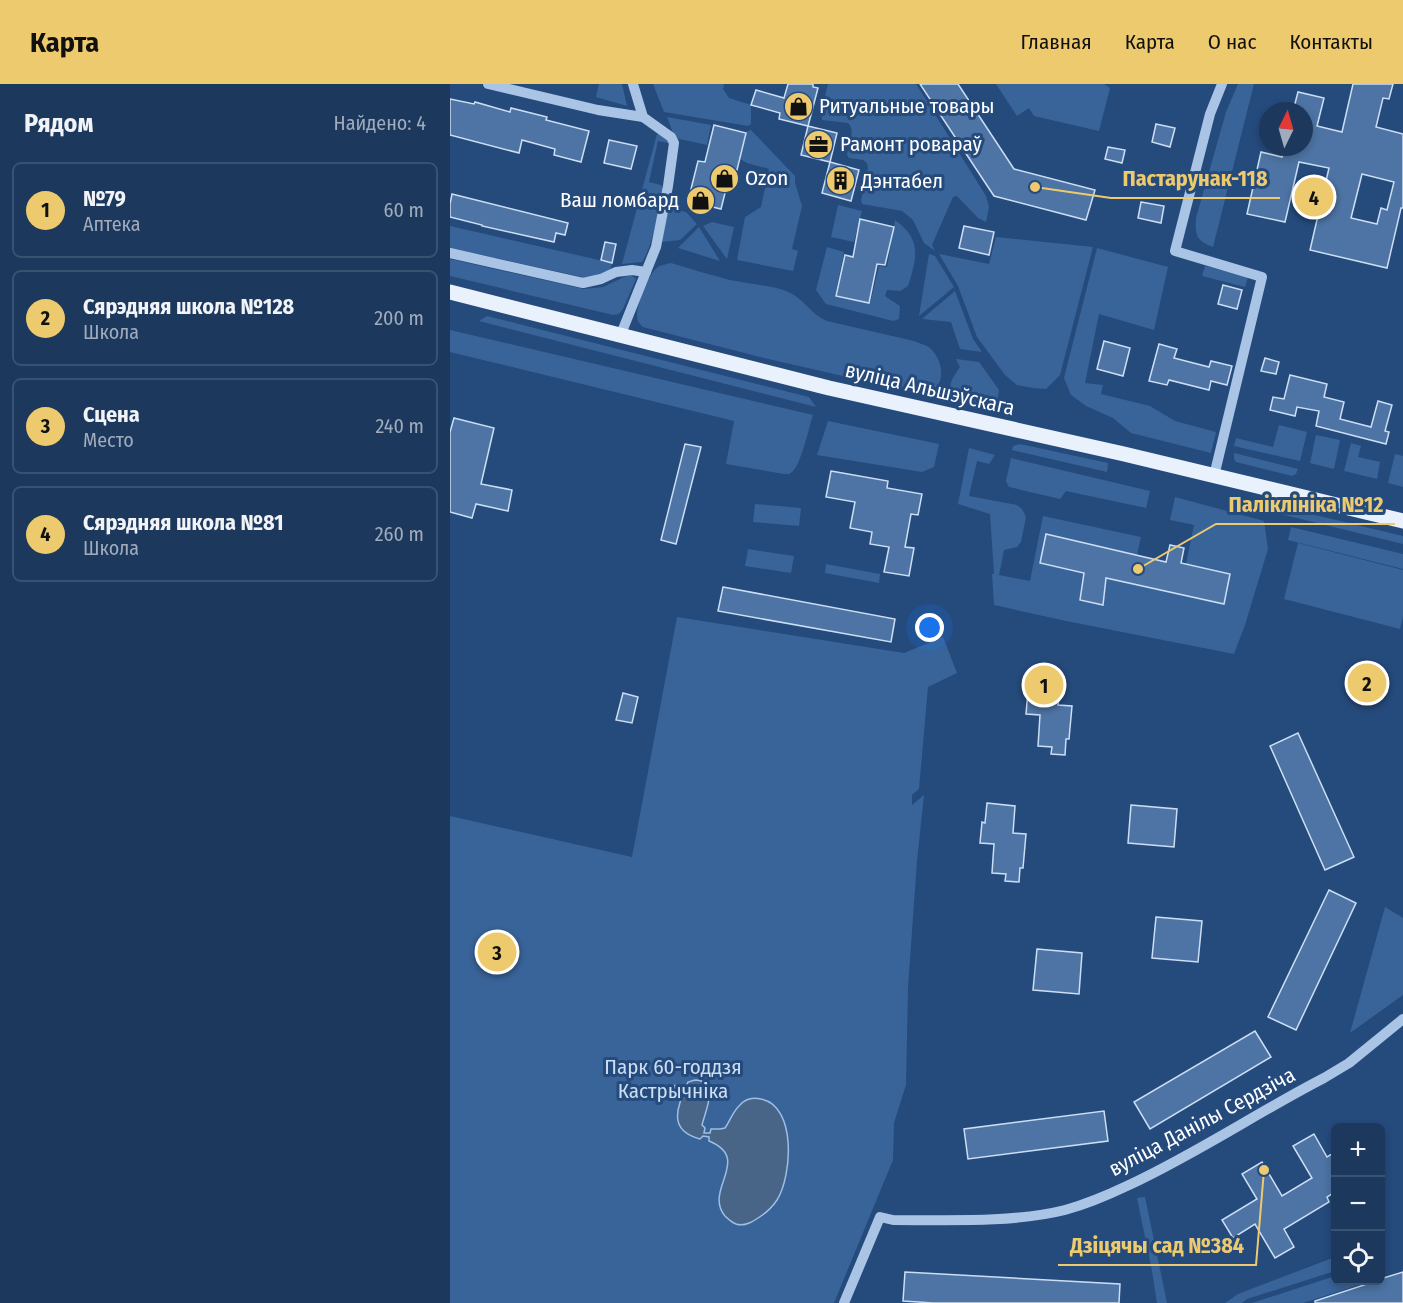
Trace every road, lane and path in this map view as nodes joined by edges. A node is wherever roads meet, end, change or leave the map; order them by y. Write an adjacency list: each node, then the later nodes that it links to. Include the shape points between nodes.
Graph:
1 (488, 84): 4 (street)
2 (633, 84): 4 (street)
3 (1222, 84): 9 (street, via 1210,114 1175,251 1262,277)
4 (644, 117): 6 (street, via 674,143 656,247)
5 (450, 254): 6 (street, via 583,283 616,272)
6 (646, 272): 8 (street)
7 (450, 292): 8 (main road, вуліца Альшэўскага)
8 (621, 334): 9 (main road, вуліца Альшэўскага, via 829,388)
9 (1214, 476): 10 (main road, вуліца Альшэўскага)
10 (1403, 521)
11 (1403, 1019): 12 (street, вуліца Данілы Сердзіча, via 1324,1078 1159,1171 1099,1199 1047,1214 1012,1218 880,1217)
12 (844, 1303)

